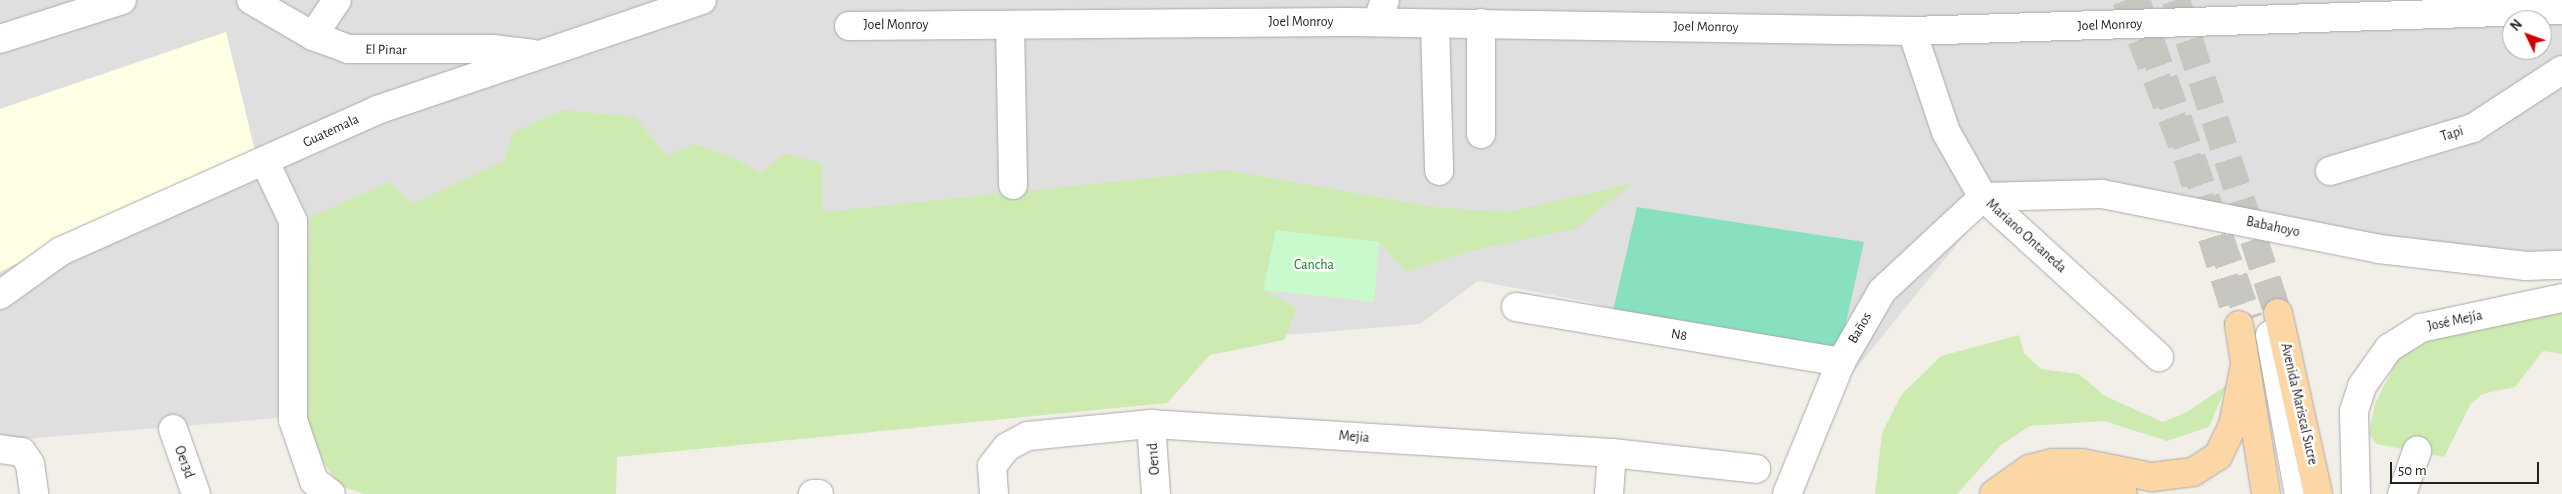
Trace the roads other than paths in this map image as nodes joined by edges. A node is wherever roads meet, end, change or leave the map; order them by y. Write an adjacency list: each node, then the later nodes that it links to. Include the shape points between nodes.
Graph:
1 (122, 0): 14 (street)
2 (251, 0): 13 (street, El Pinar)
3 (337, 0): 13 (street)
4 (702, 0): 5 (street, Guatemala)
5 (670, 6): 15 (street, Guatemala, via 636,25)
6 (2562, 10): 12 (street, Joel Monroy)
7 (1381, 11): 9 (street, Joel Monroy); 10 (street, Joel Monroy)
8 (1481, 23): 10 (street, Joel Monroy); 12 (street, Joel Monroy); 17 (street)
9 (1010, 24): 11 (street, Joel Monroy); 21 (street)
10 (1435, 24): 19 (street)
11 (849, 26)
12 (1912, 31): 22 (street, Mariano Ontaneda, via 1946,132)
13 (313, 36): 15 (street, El Pinar, via 358,49 493,49)
14 (0, 39)
15 (534, 55): 18 (street, Guatemala, via 378,110)
16 (2562, 70): 20 (street, Tapi, via 2473,128)
17 (1482, 134)
18 (265, 162): 24 (street, Guatemala, via 61,251); 40 (street, via 293,221 293,420 314,481)
19 (1439, 171)
20 (2330, 171)
21 (1013, 185)
22 (1983, 196): 23 (street, Babahoyo, via 2102,194 2379,249 2526,266); 28 (street, Mariano Ontaneda); 29 (street, Baños, via 1882,291)
23 (2562, 265)
24 (0, 295)
25 (2562, 298): 55 (street, José Mejía, via 2421,328 2389,348 2362,386 2354,410)
26 (1516, 307): 29 (street, N8)
27 (2258, 319): 30 (main road); 33 (main road, Avenida Mariscal Sucre); 33 (street)
28 (2159, 357)
29 (1841, 362): 46 (street, Baños)
30 (2245, 365): 47 (main road, via 2233,425 2218,456 2194,472 2152,477 2082,463 2053,463 2029,469); 50 (main road)
31 (1151, 424): 36 (street, Mejia); 43 (street, Mejia, via 1028,436 1007,447 992,466); 44 (street, Oe11d)
32 (173, 430): 39 (street, Oe13d)
33 (2291, 446): 51 (street); 52 (street); 53 (main road, Avenida Mariscal Sucre); 54 (main road)
34 (0, 449): 38 (street, via 22,452 30,464)
35 (2417, 451): 56 (street)
36 (1612, 453): 37 (street, Mejia); 45 (street)
37 (1756, 468)
38 (34, 494)
39 (196, 494)
40 (331, 494)
41 (813, 494): 42 (street)
42 (820, 494)
43 (994, 494)
44 (1156, 494)
45 (1609, 494)
46 (1788, 494)
47 (1994, 494)
48 (2031, 494): 49 (main road, via 2058,484 2081,484)
49 (2123, 494)
50 (2266, 494)
51 (2281, 494)
52 (2300, 494)
53 (2318, 494)
54 (2326, 494)
55 (2356, 494)
56 (2402, 494)

